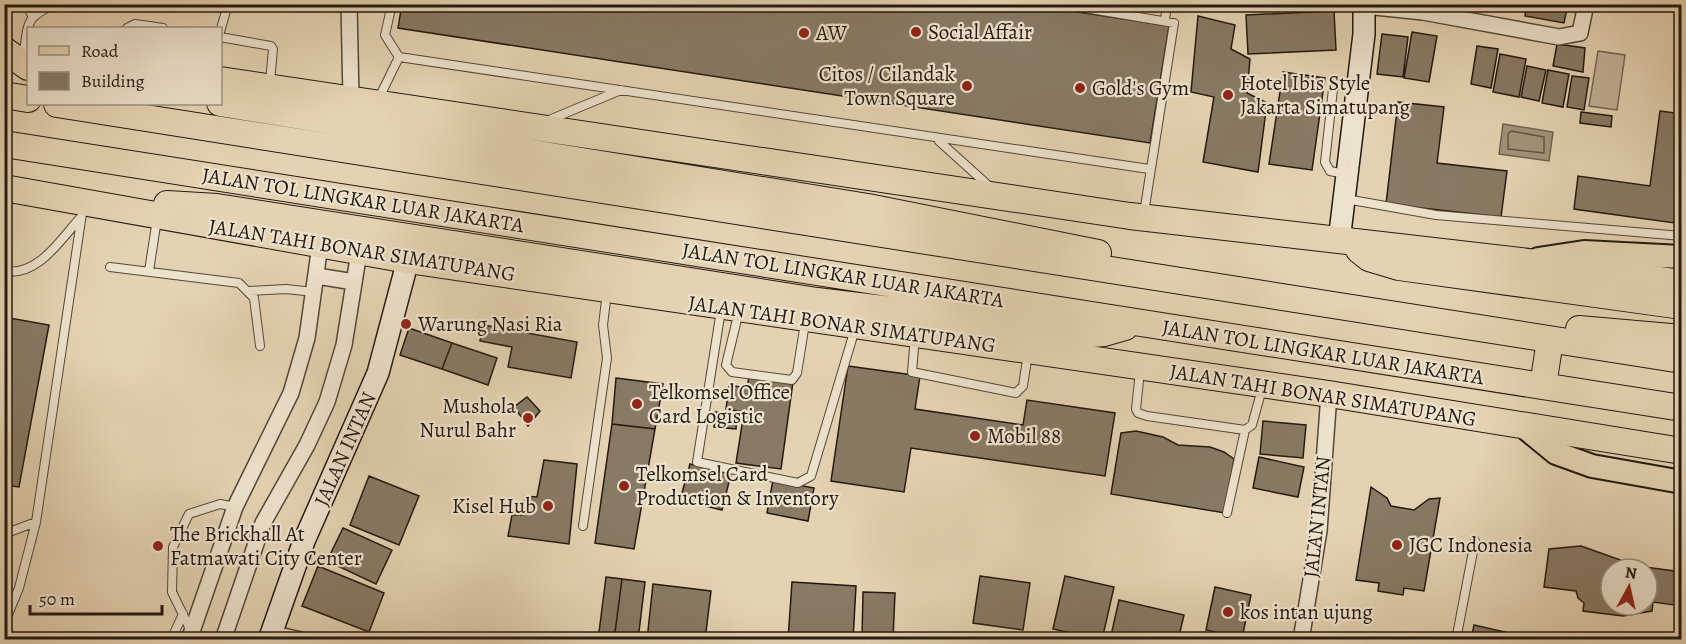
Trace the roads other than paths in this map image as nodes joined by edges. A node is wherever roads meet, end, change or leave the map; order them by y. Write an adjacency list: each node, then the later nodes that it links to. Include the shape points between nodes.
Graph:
1 (27, 4): 11 (lane)
2 (55, 4): 11 (lane)
3 (228, 4): 15 (lane)
4 (349, 4): 24 (street)
5 (392, 4): 18 (lane, via 385,35)
6 (1061, 4): 10 (lane)
7 (1167, 4): 12 (lane)
8 (1586, 4): 9 (street, via 1580,33 1559,37)
9 (1365, 5): 34 (street)
10 (1122, 9): 12 (lane)
11 (32, 16): 17 (lane)
12 (1165, 20): 31 (lane, via 1174,25)
13 (129, 27): 14 (lane)
14 (156, 27)
15 (221, 27)
16 (222, 37): 20 (lane, via 271,46)
17 (18, 54)
18 (399, 57): 21 (lane); 26 (lane)
19 (222, 80): 20 (highway)
20 (270, 87): 24 (highway)
21 (621, 90): 28 (lane); 29 (lane)
22 (4, 95): 23 (highway)
23 (27, 99)
24 (351, 99): 26 (highway)
25 (222, 103): 57 (highway, via 868,207 1100,253 1334,291 1361,300)
26 (376, 103): 28 (highway)
27 (63, 105): 57 (highway)
28 (534, 127): 33 (highway)
29 (938, 140): 31 (lane); 33 (lane)
30 (4, 144): 59 (highway, JALAN TOL LINGKAR LUAR JAKARTA)
31 (1150, 168): 38 (lane)
32 (4, 188): 36 (highway, JALAN TAHI BONAR SIMATUPANG)
33 (1001, 197): 38 (highway)
34 (1344, 199): 39 (lane, via 1436,215); 40 (street)
35 (122, 209): 36 (highway, JALAN TAHI BONAR SIMATUPANG); 37 (highway, JALAN TAHI BONAR SIMATUPANG); 59 (highway, via 164,204 217,207 927,316 1092,334 1120,329)
36 (82, 210): 47 (lane, via 47,256 23,270); 81 (lane)
37 (158, 215): 41 (highway, JALAN TAHI BONAR SIMATUPANG); 48 (lane)
38 (1145, 218): 40 (highway)
39 (1682, 237)
40 (1344, 241): 45 (highway); 55 (highway, via 1370,258 1399,267)
41 (320, 245): 42 (highway, JALAN TAHI BONAR SIMATUPANG); 49 (street)
42 (359, 252): 44 (highway, JALAN TAHI BONAR SIMATUPANG); 50 (street)
43 (1682, 257): 45 (main road, via 1584,252)
44 (408, 260): 52 (highway, JALAN TAHI BONAR SIMATUPANG); 88 (street, JALAN INTAN, via 378,373 304,541)
45 (1519, 262): 51 (highway)
46 (110, 267): 48 (lane)
47 (4, 271)
48 (149, 271): 53 (lane, via 227,280)
49 (317, 276): 50 (street); 54 (street)
50 (354, 282): 90 (street, via 344,345 327,402 263,523)
51 (1682, 283)
52 (607, 289): 56 (highway, JALAN TAHI BONAR SIMATUPANG); 82 (lane, via 603,325 607,358)
53 (249, 291): 54 (lane); 65 (lane, via 256,308)
54 (314, 292): 79 (street, via 307,338 291,393)
55 (1682, 306)
56 (730, 307): 58 (highway, JALAN TAHI BONAR SIMATUPANG); 58 (lane, via 726,365 732,372 752,375 794,379); 60 (lane, via 697,462 798,483 811,476)
57 (1372, 312): 61 (highway)
58 (806, 318): 60 (highway, JALAN TAHI BONAR SIMATUPANG)
59 (1133, 322): 70 (highway, JALAN TOL LINGKAR LUAR JAKARTA)
60 (856, 326): 62 (highway, JALAN TAHI BONAR SIMATUPANG)
61 (1497, 332): 63 (highway, via 1521,323); 64 (highway)
62 (916, 334): 66 (highway, JALAN TAHI BONAR SIMATUPANG); 66 (lane, via 912,372 1016,393 1023,386)
63 (1682, 338)
64 (1550, 340): 67 (highway); 70 (highway)
65 (260, 346)
66 (1029, 351): 68 (highway, JALAN TAHI BONAR SIMATUPANG)
67 (1682, 360)
68 (1140, 367): 69 (highway, JALAN TAHI BONAR SIMATUPANG); 76 (lane, via 1135,404 1138,413)
69 (1262, 384): 71 (highway, JALAN TAHI BONAR SIMATUPANG); 76 (lane, via 1258,410 1252,425)
70 (1543, 386): 72 (highway, JALAN TOL LINGKAR LUAR JAKARTA)
71 (1329, 394): 75 (highway, JALAN TAHI BONAR SIMATUPANG); 92 (street, JALAN INTAN, via 1319,531)
72 (1615, 398): 73 (highway, JALAN TOL LINGKAR LUAR JAKARTA); 74 (highway, via 1631,412)
73 (1682, 408)
74 (1682, 424)
75 (1522, 425): 77 (highway, JALAN TAHI BONAR SIMATUPANG); 78 (main road, via 1556,453 1592,466)
76 (1245, 430): 80 (lane)
77 (1682, 451)
78 (1682, 482)
79 (235, 507): 85 (lane, via 220,504 189,514 173,547 172,591); 87 (street)
80 (1227, 513)
81 (36, 522): 83 (lane); 86 (lane, via 19,588)
82 (583, 526)
83 (4, 534)
84 (1475, 541): 93 (lane)
85 (183, 614): 87 (lane); 89 (lane)
86 (4, 624)
87 (190, 635)
88 (269, 636): 91 (street, JALAN INTAN)
89 (171, 639)
90 (223, 639)
91 (301, 639)
92 (1301, 639)
93 (1456, 639)

